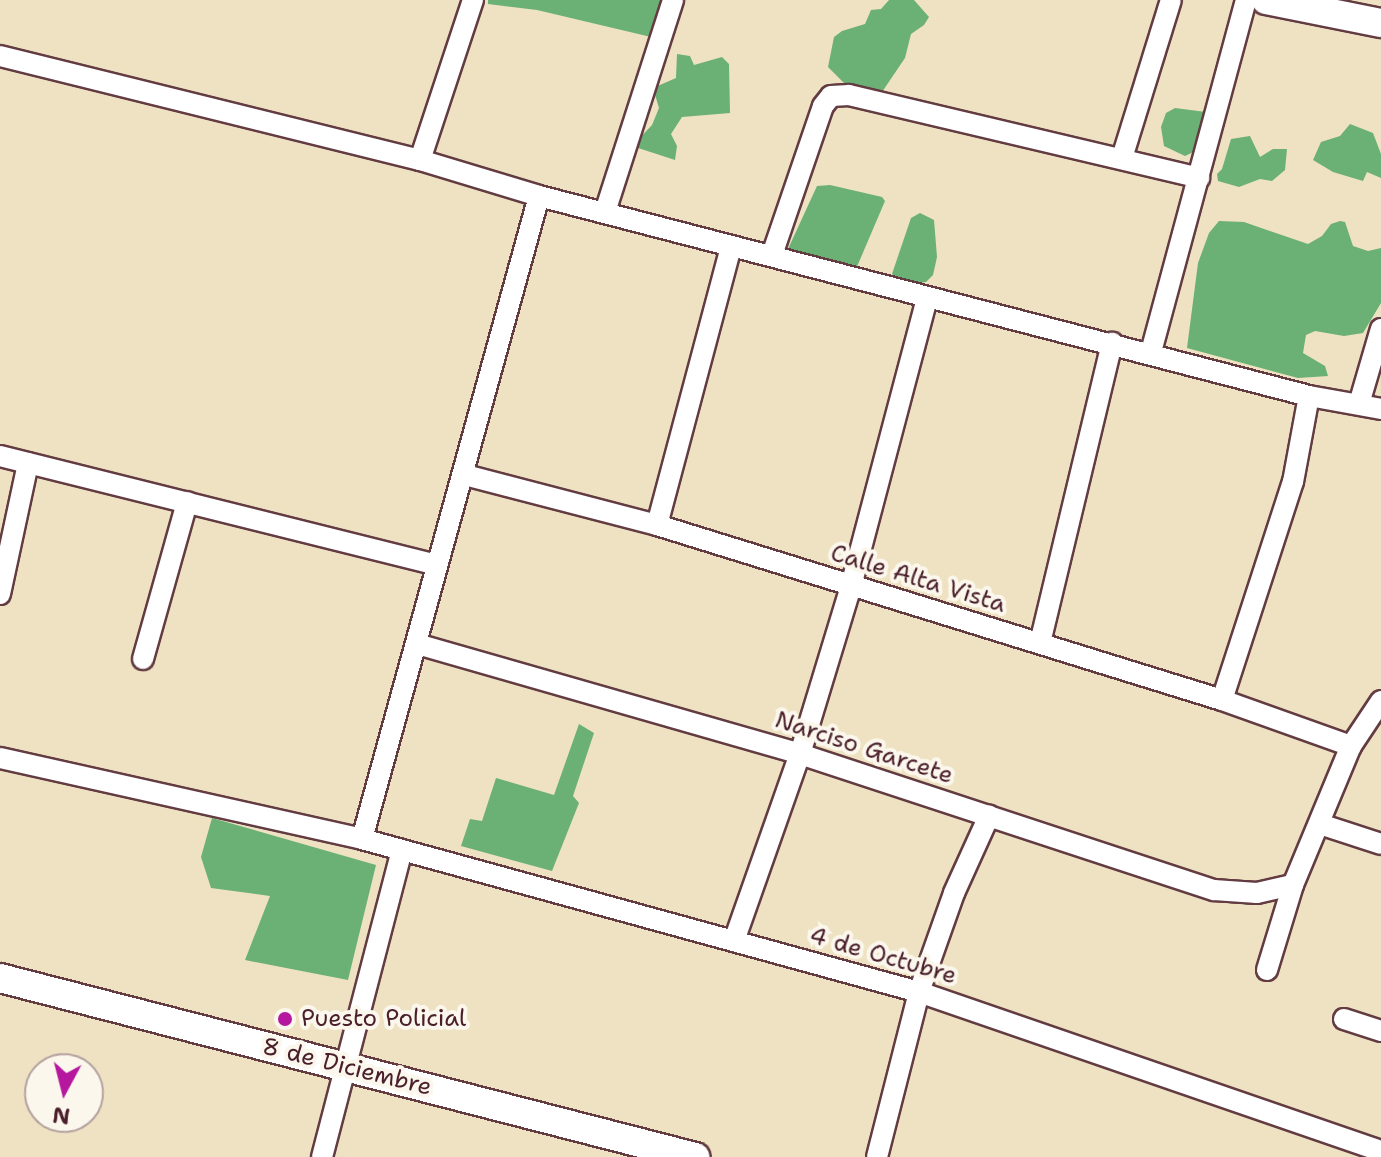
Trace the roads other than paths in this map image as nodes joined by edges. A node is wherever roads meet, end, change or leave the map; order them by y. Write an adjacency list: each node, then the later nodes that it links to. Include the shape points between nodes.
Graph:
1 (473, 0): 9 (street)
2 (673, 0): 12 (street)
3 (1171, 0): 8 (street)
4 (1246, 0): 10 (street)
5 (1266, 0): 6 (street)
6 (1380, 18)
7 (0, 56): 9 (street)
8 (1122, 158): 10 (street); 14 (street, via 849,95 831,96 823,106)
9 (420, 160): 11 (street)
10 (1199, 178): 18 (street)
11 (539, 196): 12 (street); 24 (street)
12 (605, 212): 13 (street)
13 (731, 247): 14 (street); 26 (street)
14 (772, 255): 15 (street)
15 (927, 298): 17 (street); 28 (street)
16 (1381, 329): 20 (street)
17 (1112, 343): 18 (street); 30 (street)
18 (1151, 352): 19 (street)
19 (1309, 396): 20 (street); 33 (street, via 1293,482)
20 (1359, 404): 21 (street)
21 (1381, 409)
22 (0, 456): 23 (street)
23 (28, 463): 25 (street); 29 (street)
24 (465, 475): 26 (street, Calle Alta Vista); 27 (street)
25 (187, 502): 27 (street); 32 (street)
26 (657, 525): 28 (street, Calle Alta Vista)
27 (437, 565): 31 (street)
28 (851, 586): 30 (street, Calle Alta Vista); 36 (street)
29 (0, 594)
30 (1040, 643): 33 (street, Calle Alta Vista)
31 (417, 644): 36 (street, Narciso Garcete); 40 (street)
32 (143, 659)
33 (1222, 700): 35 (street, Calle Alta Vista)
34 (1381, 701): 35 (street)
35 (1351, 746): 39 (street)
36 (800, 754): 38 (street, Narciso Garcete); 44 (street)
37 (0, 758): 40 (street, 4 de Octubre)
38 (989, 816): 43 (street, Narciso Garcete, via 1214,890 1257,893); 47 (street, via 954,893)
39 (1320, 824): 41 (street); 43 (street)
40 (362, 839): 42 (street, 4 de Octubre)
41 (1381, 844)
42 (402, 850): 44 (street, 4 de Octubre); 50 (street)
43 (1293, 885): 45 (street)
44 (734, 941): 47 (street, 4 de Octubre)
45 (1267, 970)
46 (0, 978): 50 (street, 8 de Diciembre)
47 (919, 992): 51 (street, 4 de Octubre); 54 (street)
48 (1344, 1019): 49 (street)
49 (1381, 1031)
50 (346, 1067): 52 (street); 53 (street, 8 de Diciembre)
51 (1381, 1151)
52 (322, 1157)
53 (695, 1157)
54 (877, 1157)

